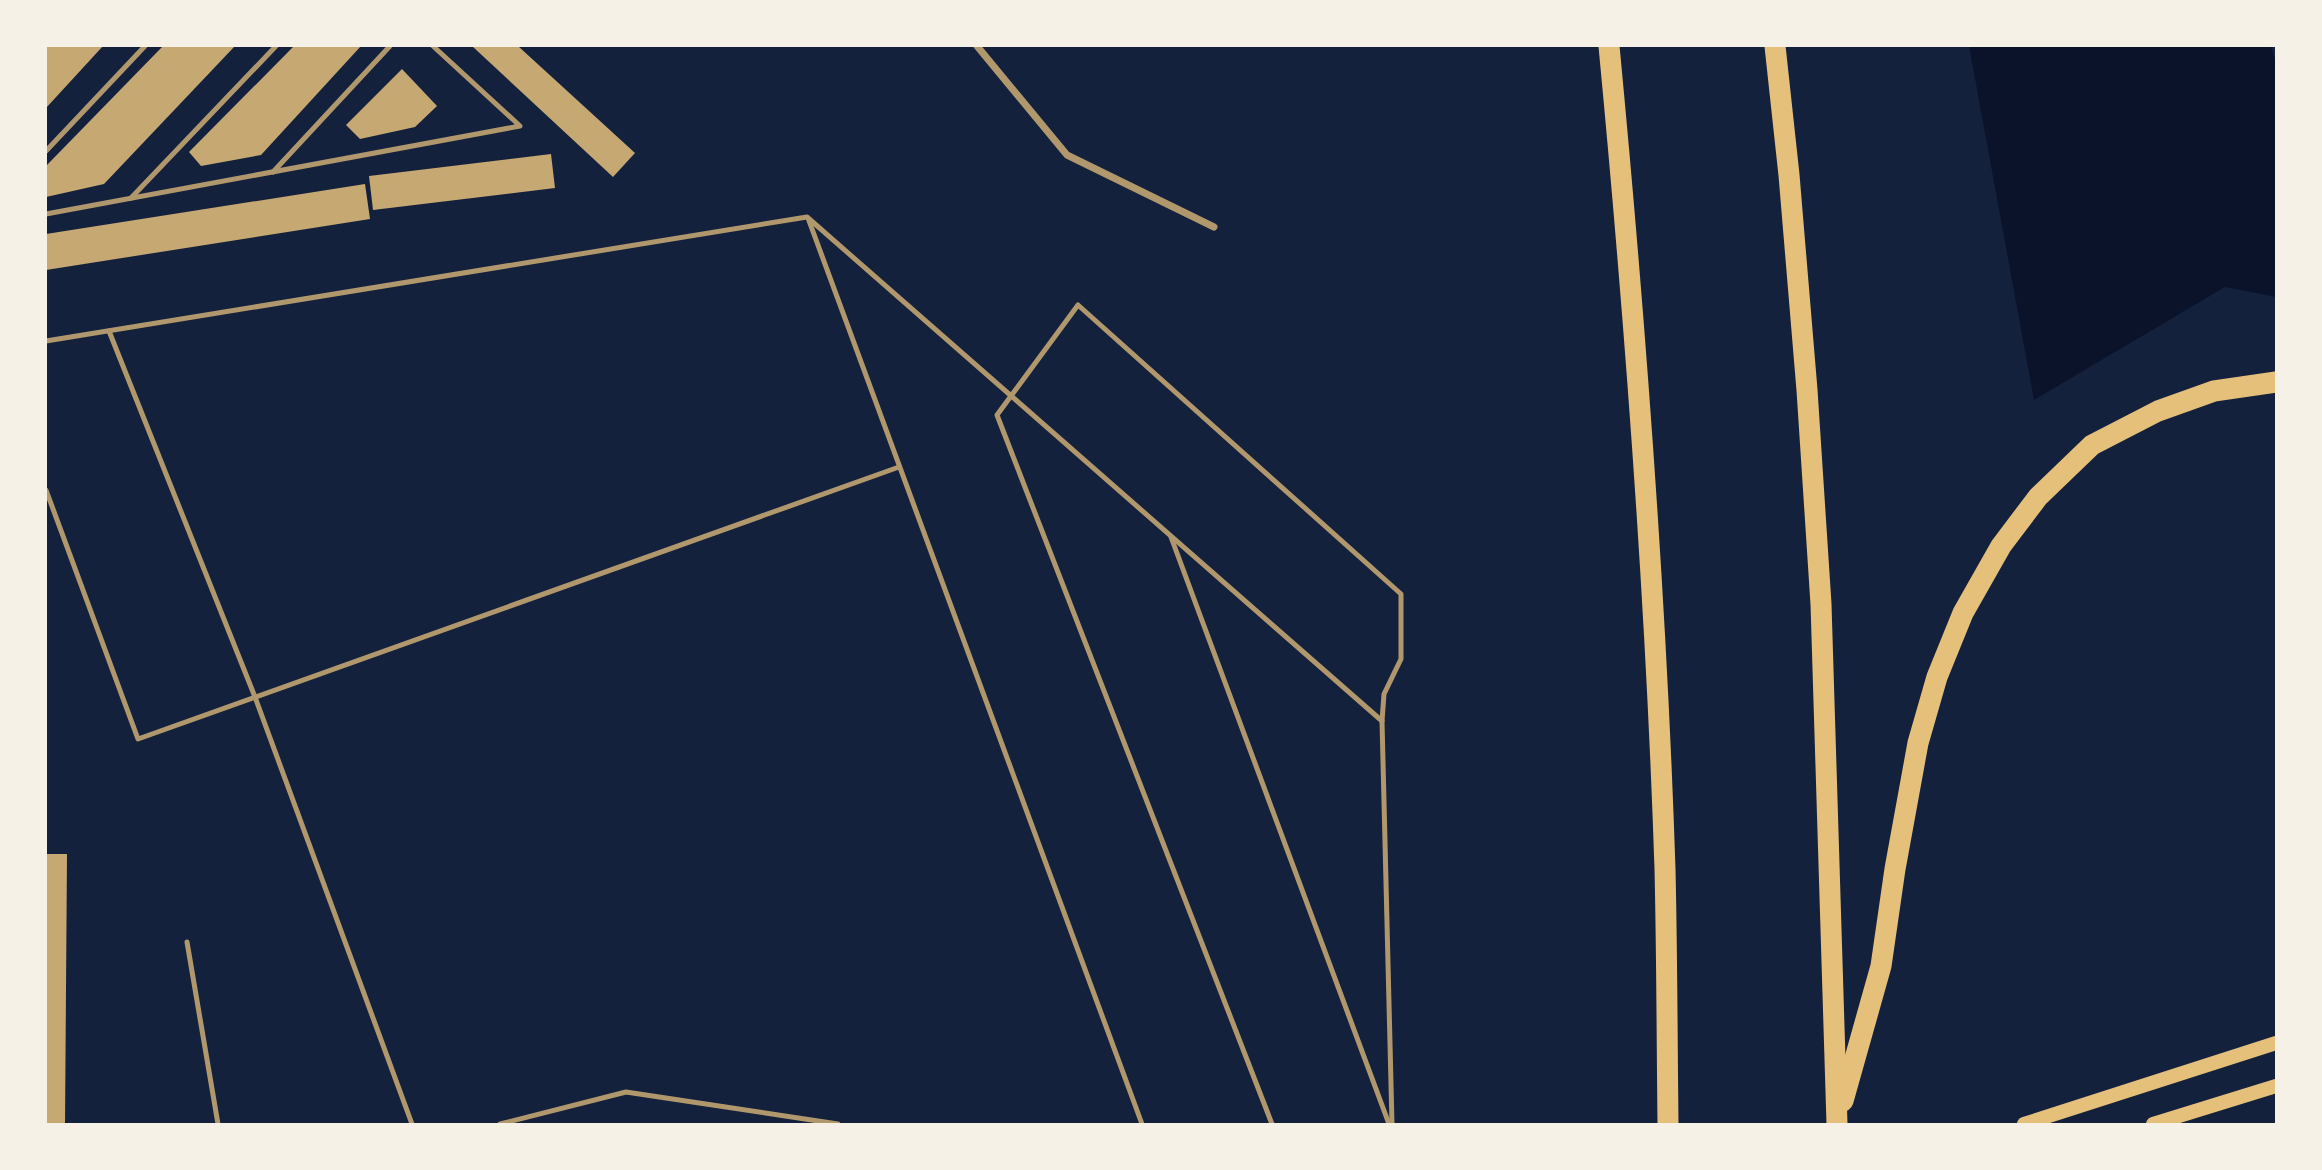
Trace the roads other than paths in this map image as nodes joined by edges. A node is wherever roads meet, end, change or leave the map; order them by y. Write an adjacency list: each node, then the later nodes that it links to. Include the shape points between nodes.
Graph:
1 (145, 46): 8 (lane)
2 (276, 46): 10 (lane)
3 (390, 46): 9 (lane)
4 (433, 46): 9 (lane, via 520,126)
5 (977, 46): 13 (street, via 1067,155)
6 (1609, 46): 35 (highway, via 1648,538 1665,869)
7 (1775, 46): 26 (highway, via 1806,377 1821,604)
8 (46, 151)
9 (273, 172): 10 (lane)
10 (130, 199): 11 (lane)
11 (46, 214)
12 (807, 217): 14 (lane); 17 (lane); 18 (lane)
13 (1214, 227)
14 (109, 331): 15 (lane); 21 (lane)
15 (46, 341)
16 (2277, 382): 26 (highway, via 2214,391 2158,411 2092,445 2038,497 2001,546 1963,613 1937,677 1918,743 1881,966)
17 (1011, 396): 20 (lane); 22 (lane, via 1078,305 1401,594 1401,659 1384,694); 33 (lane, via 997,415)
18 (899, 467): 21 (lane); 32 (lane)
19 (46, 490): 21 (lane, via 138,739)
20 (1170, 535): 22 (lane); 34 (lane)
21 (255, 697): 29 (lane)
22 (1382, 720): 34 (lane)
23 (187, 942): 28 (lane)
24 (2277, 1043): 36 (main road)
25 (2277, 1086): 27 (main road)
26 (1838, 1122)
27 (2160, 1123)
28 (218, 1125)
29 (412, 1125)
30 (500, 1125): 31 (lane, via 625,1093)
31 (838, 1125)
32 (1142, 1125)
33 (1272, 1125)
34 (1391, 1125)
35 (1668, 1125)
36 (2024, 1125)

